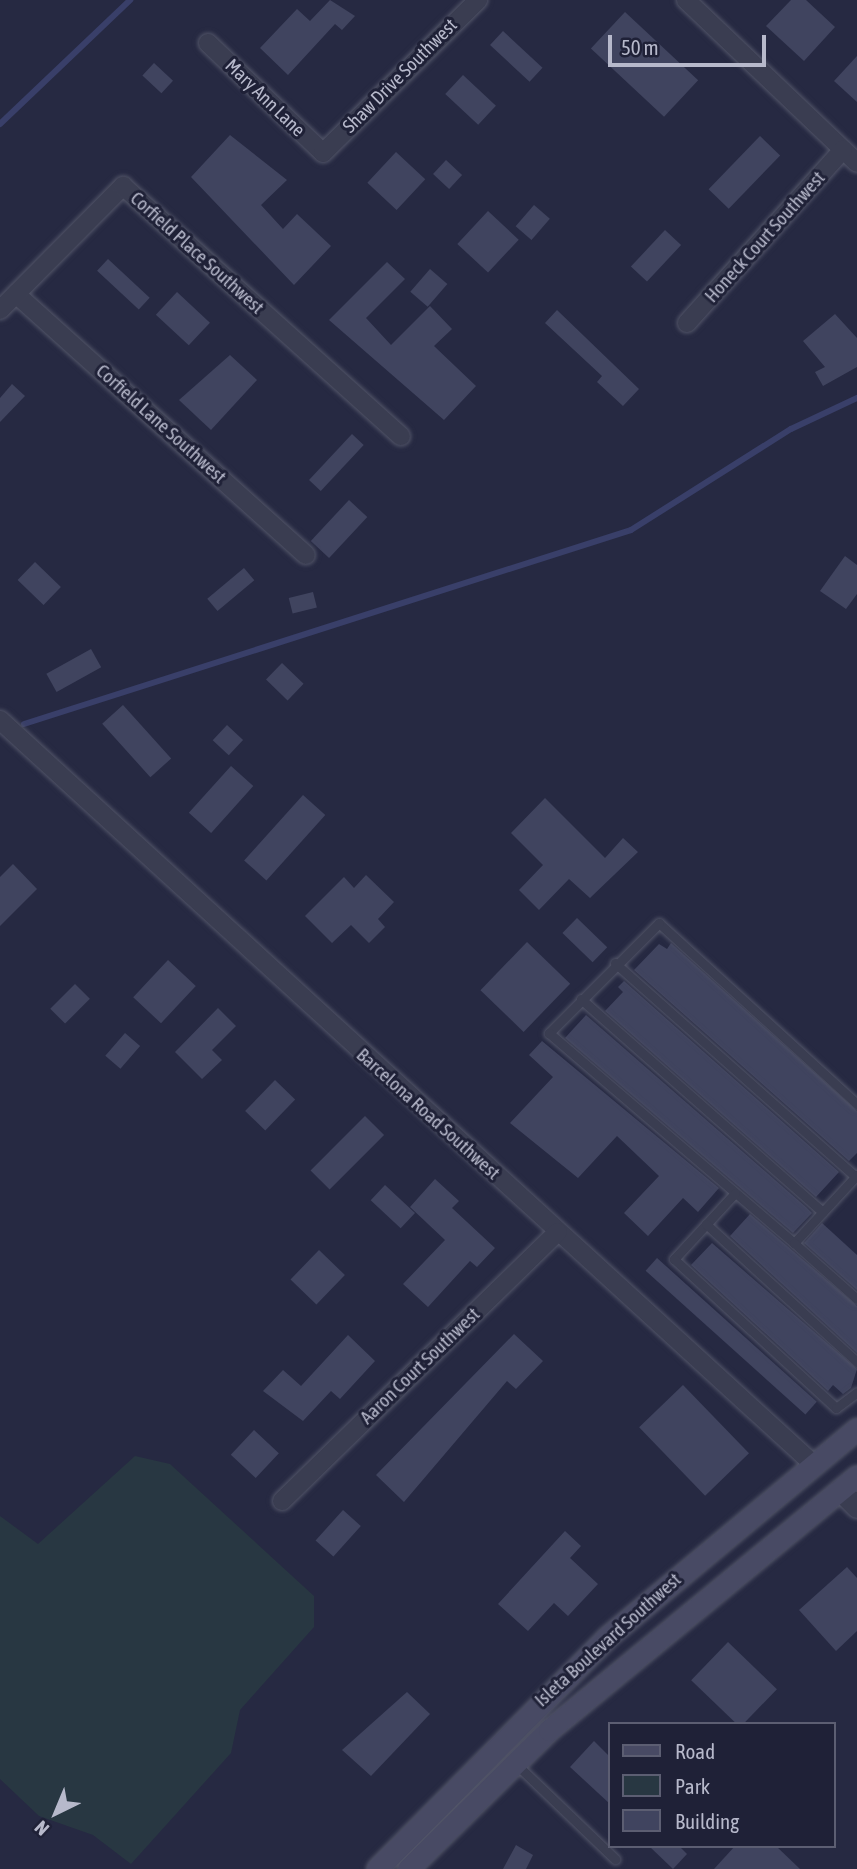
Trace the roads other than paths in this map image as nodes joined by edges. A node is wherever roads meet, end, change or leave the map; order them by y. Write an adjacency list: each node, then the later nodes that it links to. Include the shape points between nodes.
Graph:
1 (478, 0): 5 (street, Shaw Drive Southwest)
2 (686, 0): 4 (street)
3 (208, 43): 5 (street, Mary Ann Lane)
4 (843, 150): 6 (street); 9 (street, Honeck Court Southwest)
5 (323, 153)
6 (857, 163)
7 (16, 294): 8 (street, Corfield Place Southwest); 10 (street, Corfield Place Southwest, via 123,186); 11 (street, Corfield Lane Southwest)
8 (0, 310)
9 (687, 323)
10 (401, 436)
11 (306, 555)
12 (0, 720): 20 (street, Barcelona Road Southwest)
13 (615, 963): 14 (lane); 15 (lane, via 659,923); 16 (lane)
14 (581, 999): 17 (lane, via 549,1033); 18 (lane)
15 (857, 1104)
16 (856, 1176): 18 (lane)
17 (735, 1193): 19 (lane); 21 (lane)
18 (823, 1212): 21 (lane)
19 (706, 1224): 23 (lane); 24 (lane, via 674,1259 836,1408)
20 (558, 1232): 26 (street, Barcelona Road Southwest); 29 (street, Aaron Court Southwest)
21 (794, 1243): 22 (lane)
22 (857, 1299)
23 (857, 1362)
24 (857, 1392)
25 (857, 1429): 26 (main road, Isleta Boulevard Southwest)
26 (813, 1464): 28 (main road, Barcelona Road Southwest); 33 (main road, Isleta Boulevard Southwest, via 606,1638)
27 (857, 1476): 28 (main road, Isleta Boulevard Southwest)
28 (839, 1490): 30 (street, Barcelona Road Southwest); 31 (main road, Isleta Boulevard Southwest)
29 (282, 1501)
30 (857, 1507)
31 (513, 1762): 32 (lane); 34 (main road, Isleta Boulevard Southwest)
32 (615, 1859)
33 (384, 1867)
34 (408, 1869)

